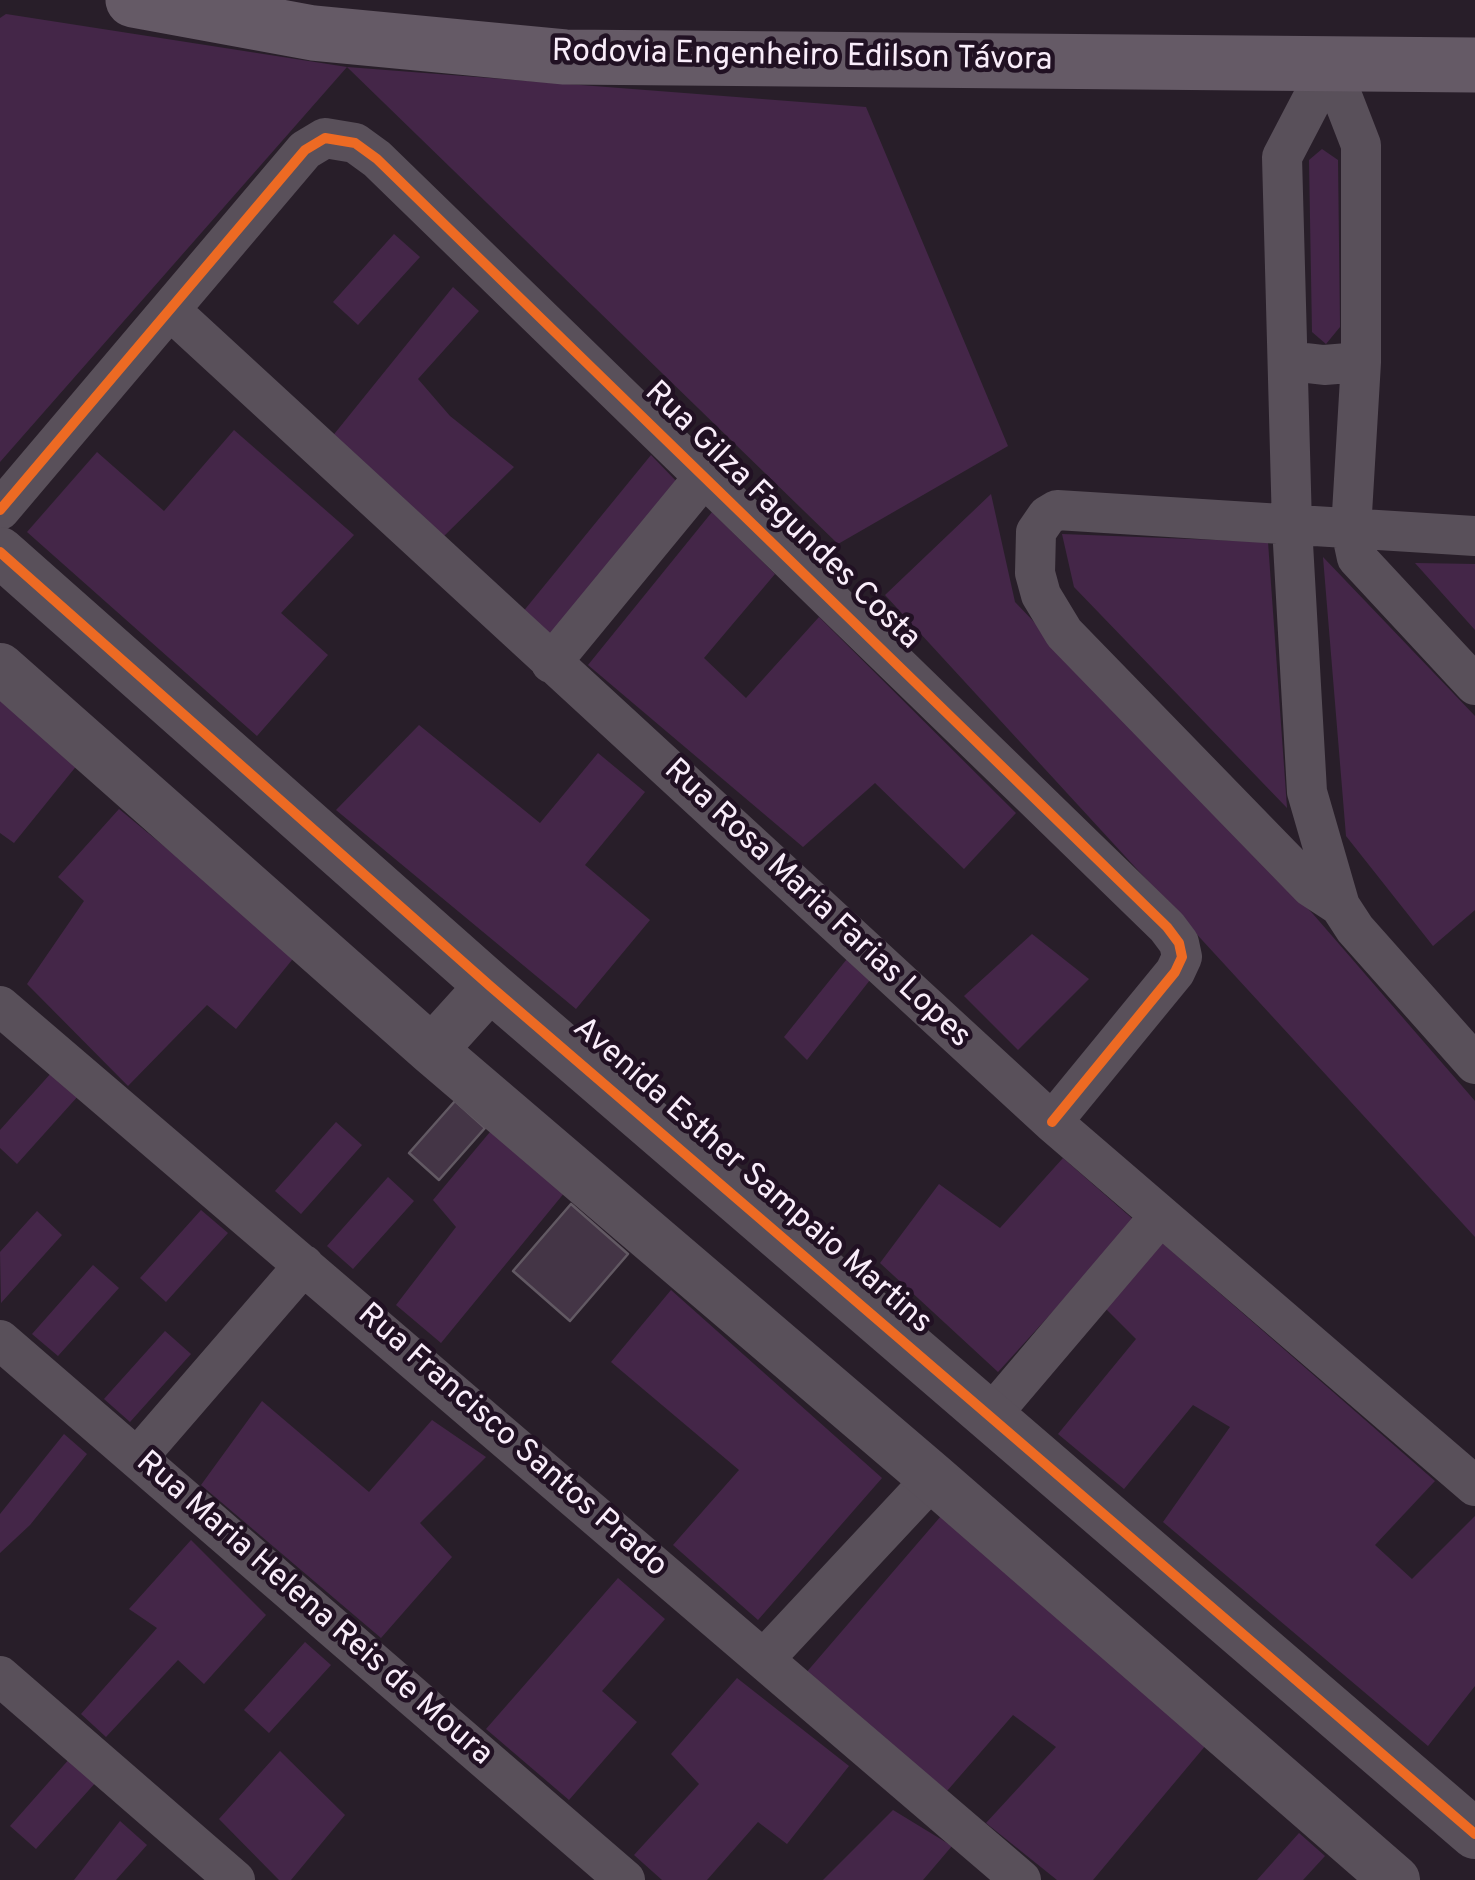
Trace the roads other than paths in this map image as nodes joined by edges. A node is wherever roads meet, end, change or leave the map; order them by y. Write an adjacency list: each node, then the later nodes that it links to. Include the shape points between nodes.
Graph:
1 (133, 0): 2 (main road, Rodovia Engenheiro Edilson Távora, via 313,33 565,57)
2 (1330, 65): 3 (main road, Rodovia Engenheiro Edilson Távora); 5 (street, via 1282,157); 6 (street, via 1361,145)
3 (1475, 65)
4 (170, 310): 7 (street, Rua Gilza Fagundes Costa, via 305,150 326,138 355,143); 8 (street); 13 (street, Rua Rosa Maria Farias Lopes)
5 (1289, 361): 6 (street); 9 (street)
6 (1361, 362): 10 (street)
7 (704, 477): 13 (street); 21 (street, Rua Gilza Fagundes Costa, via 1179,942 1175,972)
8 (0, 510)
9 (1292, 526): 10 (street); 16 (street, via 1307,792); 16 (street, via 1057,510 1036,532 1035,573 1064,634 1310,886)
10 (1351, 530): 11 (street); 15 (street, via 1357,558)
11 (1475, 536)
12 (0, 552): 17 (street, Avenida Esther Sampaio Martins)
13 (551, 663): 21 (street, Rua Rosa Maria Farias Lopes)
14 (0, 668): 19 (street)
15 (1475, 686)
16 (1340, 906): 20 (street)
17 (490, 986): 19 (street); 25 (street, Avenida Esther Sampaio Martins)
18 (0, 1006): 23 (street, Rua Francisco Santos Prado)
19 (432, 1050): 27 (street)
20 (1475, 1064)
21 (1052, 1122): 22 (street, Rua Rosa Maria Farias Lopes)
22 (1160, 1216): 25 (street); 28 (street, Rua Rosa Maria Farias Lopes)
23 (304, 1266): 26 (street); 29 (street, Rua Francisco Santos Prado)
24 (0, 1340): 26 (street, Rua Maria Helena Reis de Moura)
25 (990, 1416): 31 (street, Avenida Esther Sampaio Martins)
26 (137, 1458): 32 (street, Rua Maria Helena Reis de Moura)
27 (933, 1478): 29 (street); 35 (street)
28 (1475, 1486)
29 (764, 1660): 34 (street, Rua Francisco Santos Prado)
30 (0, 1676): 33 (street)
31 (1475, 1834)
32 (600, 1872)
33 (235, 1880)
34 (1021, 1880)
35 (1395, 1880)

